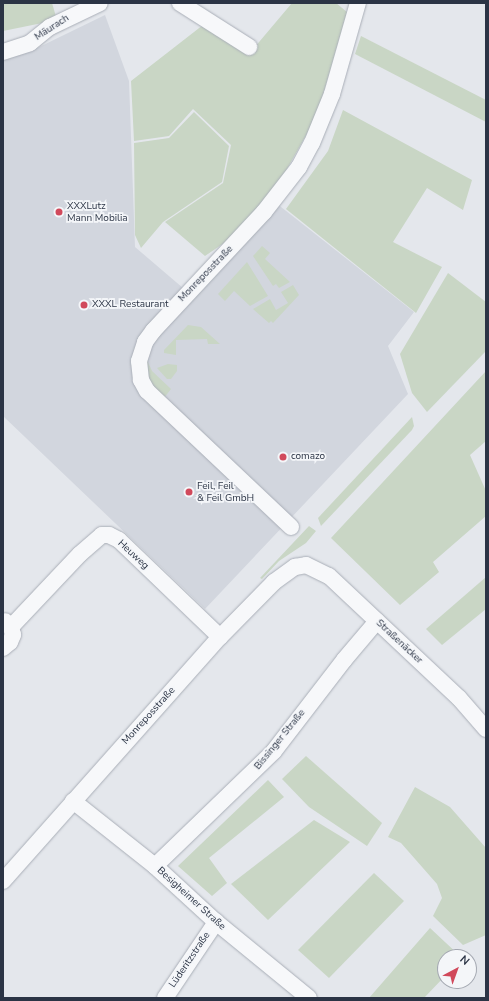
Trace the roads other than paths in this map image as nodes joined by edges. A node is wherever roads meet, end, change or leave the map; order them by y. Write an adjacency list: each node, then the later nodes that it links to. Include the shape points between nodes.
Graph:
1 (100, 3): 5 (street, Mäurach, via 69,16 30,43)
2 (180, 3): 4 (street)
3 (358, 3): 6 (street, Monreposstraße, via 332,94 312,144 299,167 264,212 153,331 145,342 139,361 141,380 147,391)
4 (249, 47)
5 (3, 52)
6 (291, 527)
7 (306, 565): 8 (street, Straßenäcker, via 329,576); 10 (street, Monreposstraße, via 295,567 285,573)
8 (377, 622): 12 (street, Straßenäcker, via 459,698); 14 (street, Bissinger Straße, via 344,660 274,751)
9 (7, 624): 10 (street, Heuweg, via 102,535 119,540); 11 (street, Heuweg, via 10,642)
10 (220, 637): 13 (street, Monreposstraße)
11 (3, 648)
12 (486, 729)
13 (72, 801): 14 (street, Besigheimer Straße); 15 (street, Monreposstraße)
14 (154, 866): 16 (street, Besigheimer Straße)
15 (3, 881)
16 (216, 922): 17 (street, Lüderitzstraße); 18 (street, Besigheimer Straße)
17 (165, 998)
18 (309, 998)

